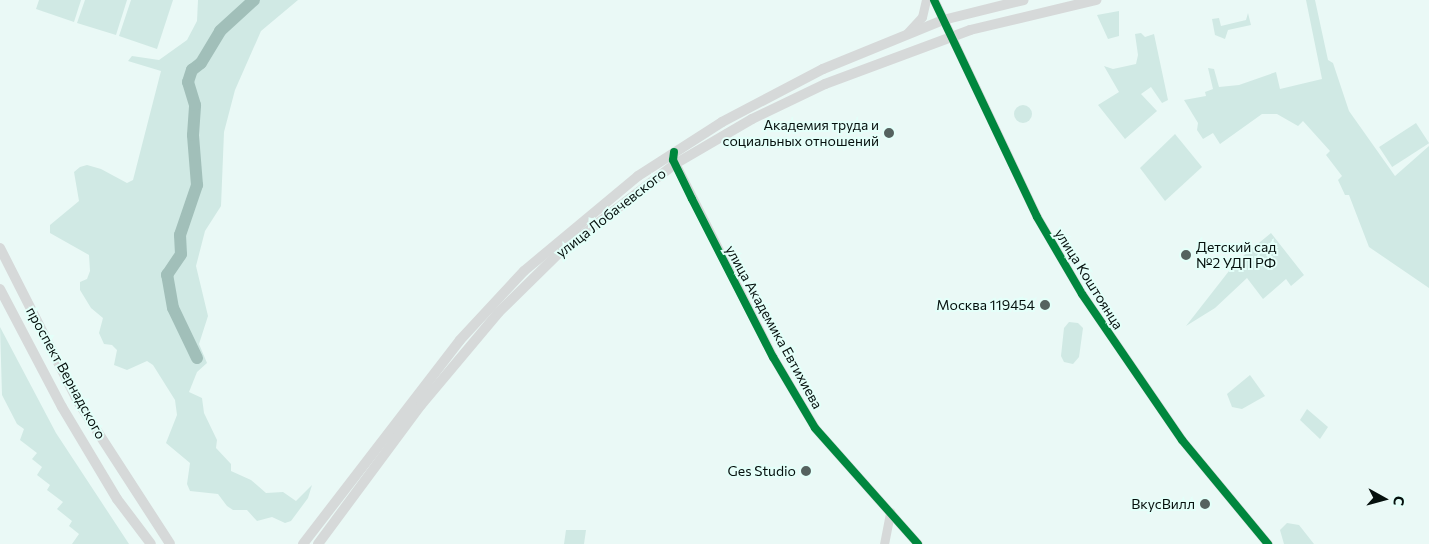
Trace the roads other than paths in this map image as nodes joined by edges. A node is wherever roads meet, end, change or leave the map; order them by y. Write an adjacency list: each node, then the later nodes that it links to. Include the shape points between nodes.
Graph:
1 (926, 0): 6 (street, via 922,17)
2 (934, 0): 5 (street, улица Коштоянца)
3 (1024, 0): 5 (main road, улица Лобачевского)
4 (1096, 0): 7 (main road, улица Лобачевского)
5 (943, 20): 6 (main road, улица Лобачевского); 7 (street, улица Коштоянца)
6 (904, 35): 8 (main road, улица Лобачевского, via 823,69)
7 (951, 36): 9 (main road, улица Лобачевского, via 785,103); 19 (street, улица Коштоянца, via 1036,217 1086,301 1182,440)
8 (674, 152): 9 (street, улица Академика Евтихиева); 15 (main road, улица Лобачевского, via 564,236 499,298 425,383)
9 (675, 164): 12 (street, улица Академика Евтихиева, via 773,357 815,428); 16 (main road, улица Лобачевского, via 565,247 498,312 420,405)
10 (0, 248): 14 (main road, проспект Вернадского, via 77,400)
11 (0, 289): 13 (main road, проспект Вернадского, via 62,408 117,499)
12 (890, 512): 17 (street); 18 (street, улица Академика Евтихиева)
13 (151, 544)
14 (170, 544)
15 (303, 544)
16 (318, 544)
17 (884, 544)
18 (918, 544)
19 (1268, 544)

